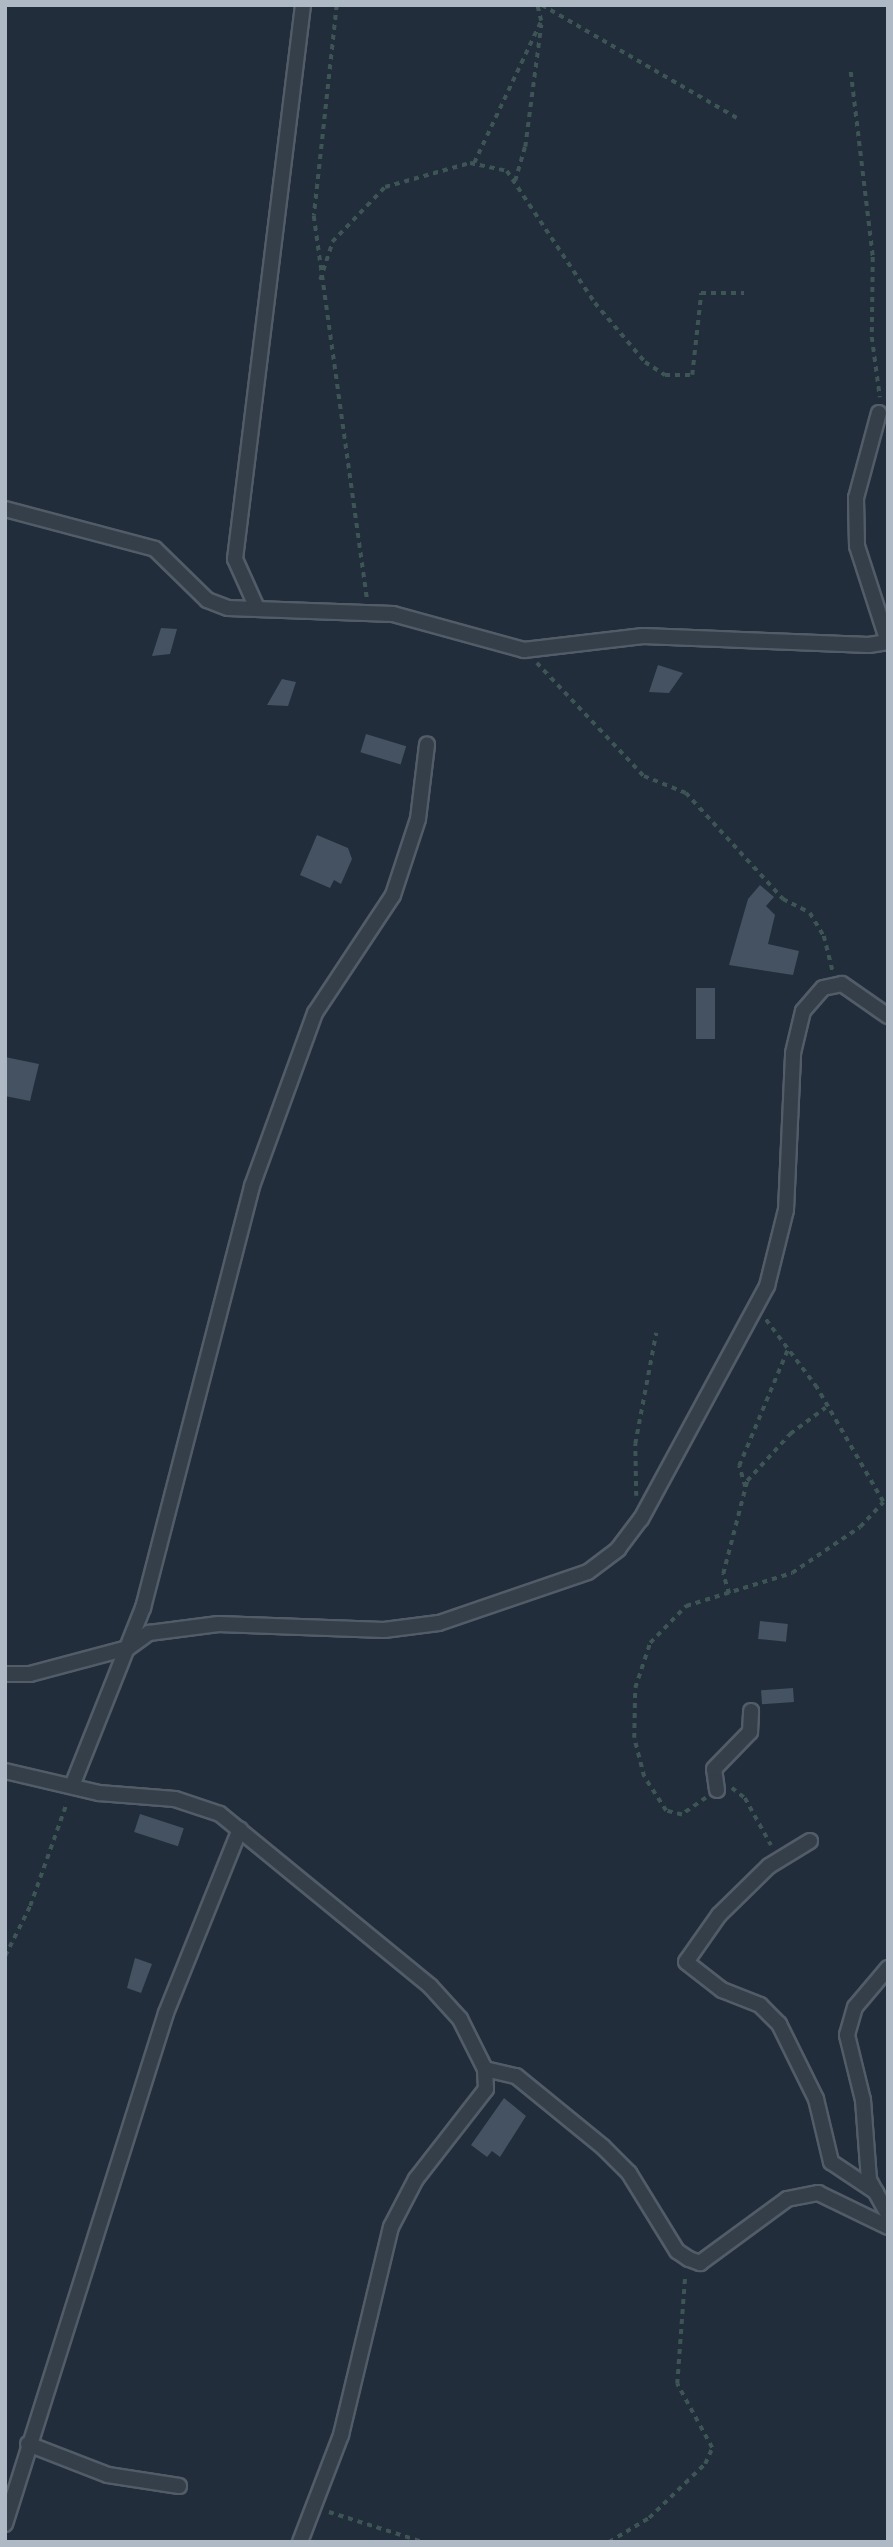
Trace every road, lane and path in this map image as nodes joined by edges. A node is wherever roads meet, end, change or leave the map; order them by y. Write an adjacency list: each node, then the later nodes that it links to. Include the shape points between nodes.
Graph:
1 (303, 5): 13 (street, via 235,559)
2 (337, 5): 9 (path, via 314,216)
3 (540, 5): 4 (path); 6 (path)
4 (541, 21): 7 (path); 8 (path, via 526,147)
5 (851, 72): 11 (path, via 873,257)
6 (738, 118)
7 (474, 163): 8 (path, via 507,172); 9 (path, via 385,187 332,242)
8 (515, 181): 10 (path, via 595,303 645,362 666,375 692,375 701,293)
9 (320, 280): 14 (path)
10 (744, 293)
11 (880, 413): 15 (street, via 856,498 857,547 888,642 828,648 643,636)
12 (5, 509): 13 (street, via 155,549 215,604)
13 (257, 608): 14 (street)
14 (369, 615): 15 (street, via 425,620)
15 (524, 650): 17 (path, via 644,776 686,793 783,899 810,913 832,956)
16 (426, 745): 26 (street, via 428,775 393,895 315,1013 252,1186)
17 (835, 984): 18 (street); 19 (street, via 815,994 797,1026 786,1210)
18 (888, 1016)
19 (754, 1312): 21 (path); 24 (street)
20 (656, 1333): 24 (path, via 635,1444)
21 (788, 1349): 22 (path); 23 (path, via 739,1466)
22 (825, 1408): 23 (path, via 790,1434); 25 (path, via 883,1502 860,1527 792,1573)
23 (745, 1488): 25 (path, via 723,1574)
24 (641, 1519): 26 (street, via 618,1549 588,1572 439,1623 384,1630 218,1624 149,1633)
25 (729, 1594): 31 (path, via 686,1606 669,1619 639,1662 635,1688 634,1738 656,1799 682,1815)
26 (128, 1648): 27 (street, via 30,1674); 30 (street)
27 (5, 1674)
28 (751, 1711): 31 (street, via 750,1732 714,1769)
29 (5, 1771): 30 (street)
30 (72, 1786): 32 (street, via 175,1798 220,1814); 35 (path, via 30,1906)
31 (717, 1790): 34 (path, via 740,1793 765,1839)
32 (240, 1829): 37 (street, via 430,1986 460,2019); 42 (street, via 166,2012)
33 (810, 1840): 34 (street)
34 (782, 1855): 38 (street, via 719,1915 686,1962 723,1990 760,2005 779,2024 816,2099 831,2162)
35 (5, 1956)
36 (888, 1968): 38 (street, via 855,2007 847,2035)
37 (485, 2069): 41 (street, via 530,2085 603,2147 629,2172 677,2251); 44 (street, via 486,2089 415,2179 391,2227 341,2435)
38 (876, 2192): 39 (street)
39 (888, 2214)
40 (888, 2227): 41 (street, via 818,2193 787,2199 700,2263)
41 (689, 2259): 48 (path, via 678,2301 677,2384 712,2448 666,2503)
42 (28, 2444): 43 (street, via 108,2475); 45 (street)
43 (179, 2486)
44 (311, 2514): 46 (street); 47 (path, via 337,2512)
45 (5, 2524)
46 (300, 2542)
47 (423, 2542)
48 (609, 2542)

